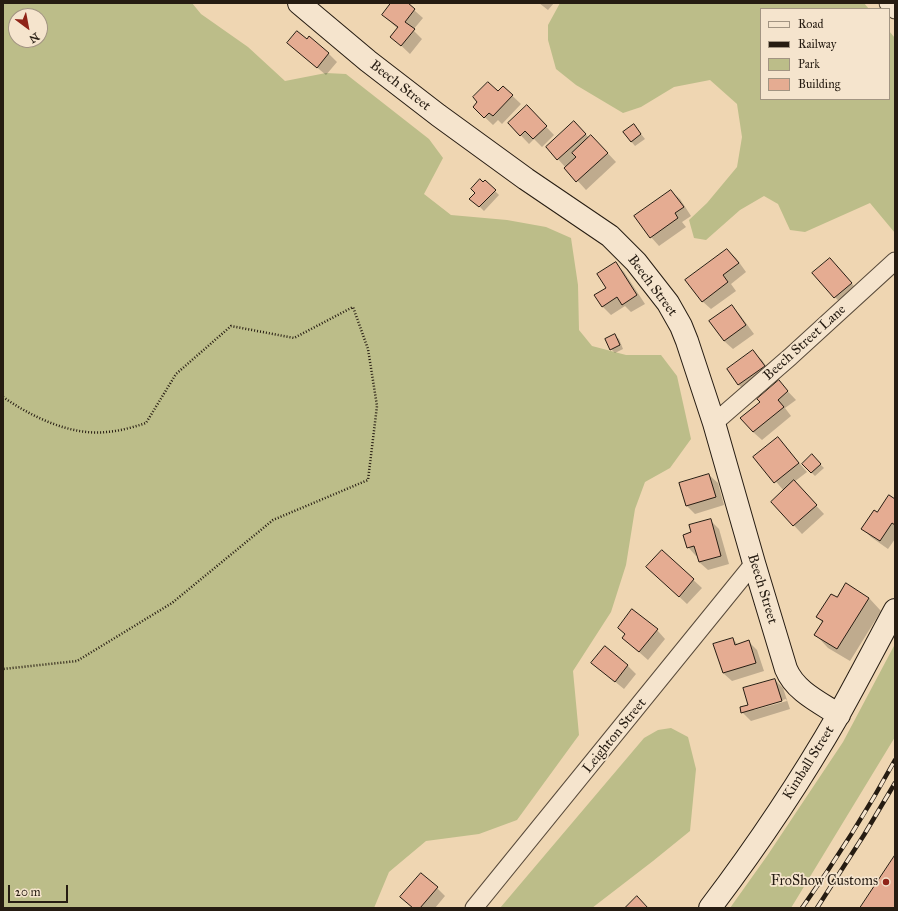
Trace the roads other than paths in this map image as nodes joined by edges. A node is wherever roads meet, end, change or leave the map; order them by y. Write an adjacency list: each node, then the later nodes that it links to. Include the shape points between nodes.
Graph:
1 (299, 3): 5 (street, Beech Street, via 438,115 610,236 623,248 675,313 687,341)
2 (888, 3): 3 (street)
3 (895, 10)
4 (895, 261): 5 (street, Beech Street Lane)
5 (714, 424): 6 (street, Beech Street)
6 (754, 563): 8 (street, Beech Street, via 789,676 803,691); 9 (street, Leighton Street)
7 (895, 610): 8 (street, Kimball Street)
8 (839, 715): 10 (street, Kimball Street, via 768,827)
9 (474, 908)
10 (710, 908)

